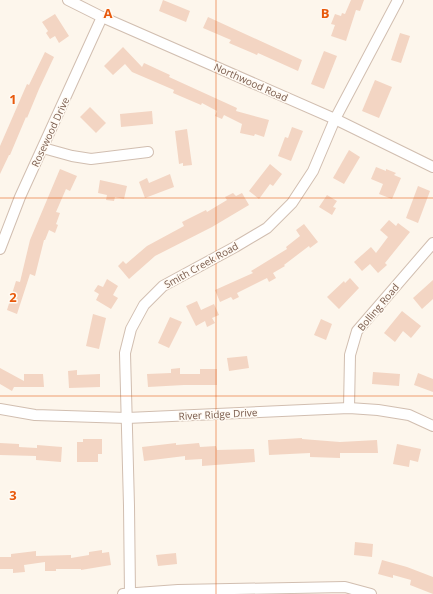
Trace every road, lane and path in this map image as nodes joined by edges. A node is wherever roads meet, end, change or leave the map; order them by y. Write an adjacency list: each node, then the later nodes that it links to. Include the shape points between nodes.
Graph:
1 (68, 0): 3 (street, Northwood Road)
2 (398, 0): 4 (street, Smith Creek Road)
3 (102, 17): 4 (street, Northwood Road); 5 (street, Rosewood Drive)
4 (335, 119): 7 (street, Northwood Road); 12 (street, Smith Creek Road, via 313,171 292,203 267,228 163,286 144,305 131,329 125,353)
5 (44, 148): 6 (street, via 91,159); 9 (street, Rosewood Drive, via 20,197)
6 (148, 152)
7 (433, 167)
8 (433, 243): 10 (street, Bolling Road, via 357,331 350,355)
9 (0, 249)
10 (349, 408): 12 (street, River Ridge Drive); 13 (street, River Ridge Drive, via 409,415)
11 (0, 409): 12 (street, River Ridge Drive, via 35,415)
12 (127, 418): 15 (street, Smith Creek Road)
13 (433, 426)
14 (123, 594): 15 (street)
15 (130, 594): 16 (street, via 178,590 346,587)
16 (371, 594)

